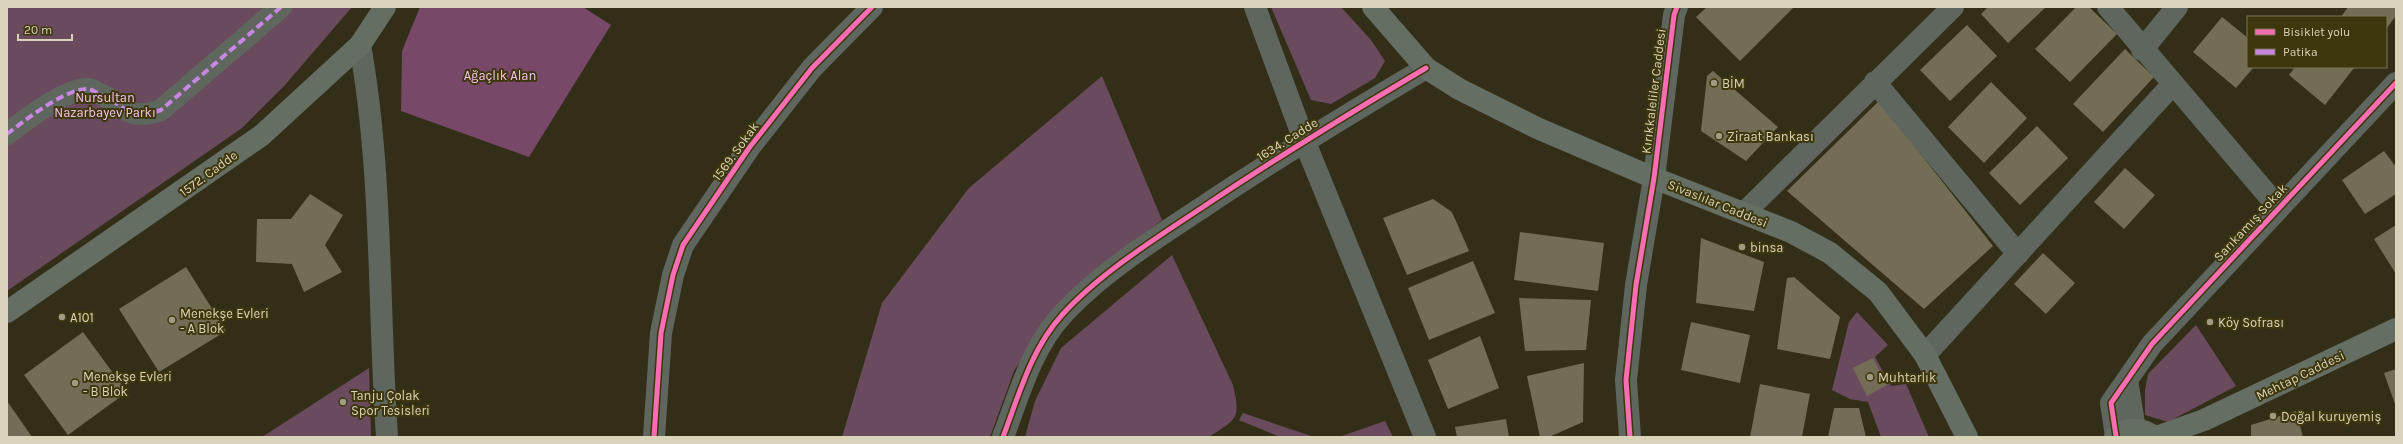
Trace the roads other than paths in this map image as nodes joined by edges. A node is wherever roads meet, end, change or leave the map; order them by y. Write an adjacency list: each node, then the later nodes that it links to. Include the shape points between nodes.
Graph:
1 (281, 7): 16 (street, via 161,110 147,115 134,115 89,89 74,91 25,120)
2 (385, 7): 10 (main road, 1572. Cadde)
3 (872, 7): 28 (street, 1569. Sokak, via 812,68 749,148 683,245 673,276 661,333)
4 (1255, 7): 17 (street)
5 (1677, 7): 18 (street, Kırıkkaleliler Caddesi)
6 (1953, 7): 13 (street)
7 (2108, 7): 11 (street)
8 (2177, 7): 11 (street)
9 (1381, 10): 12 (main road, Sivaslılar Caddesi)
10 (360, 44): 22 (main road, 1572. Cadde, via 262,135); 27 (street, via 370,98 375,151)
11 (2142, 50): 15 (street)
12 (1426, 68): 17 (street, 1634. Cadde); 18 (main road, Sivaslılar Caddesi, via 1537,128)
13 (1875, 82): 20 (street); 21 (street)
14 (2396, 83): 19 (street, Sarıkamış Sokak)
15 (2172, 85): 19 (street); 21 (street)
16 (7, 134)
17 (1304, 140): 29 (street, 1634. Cadde, via 1163,233 1113,270 1061,316 1033,356); 30 (street)
18 (1654, 178): 20 (main road, Sivaslılar Caddesi); 31 (street, Kırıkkaleliler Caddesi, via 1636,285 1626,380)
19 (2278, 207): 26 (street, Sarıkamış Sokak, via 2152,344 2127,380)
20 (1744, 213): 24 (main road, Sivaslılar Caddesi, via 1790,232 1830,253 1878,292)
21 (2018, 254): 24 (street)
22 (7, 312)
23 (2396, 329): 25 (main road, Mehtap Caddesi)
24 (1925, 355): 32 (main road, Sivaslılar Caddesi)
25 (2204, 420): 26 (main road); 33 (main road)
26 (2135, 435)
27 (387, 437)
28 (654, 437)
29 (1003, 437)
30 (1425, 437)
31 (1630, 437)
32 (1967, 437)
33 (2185, 437)

